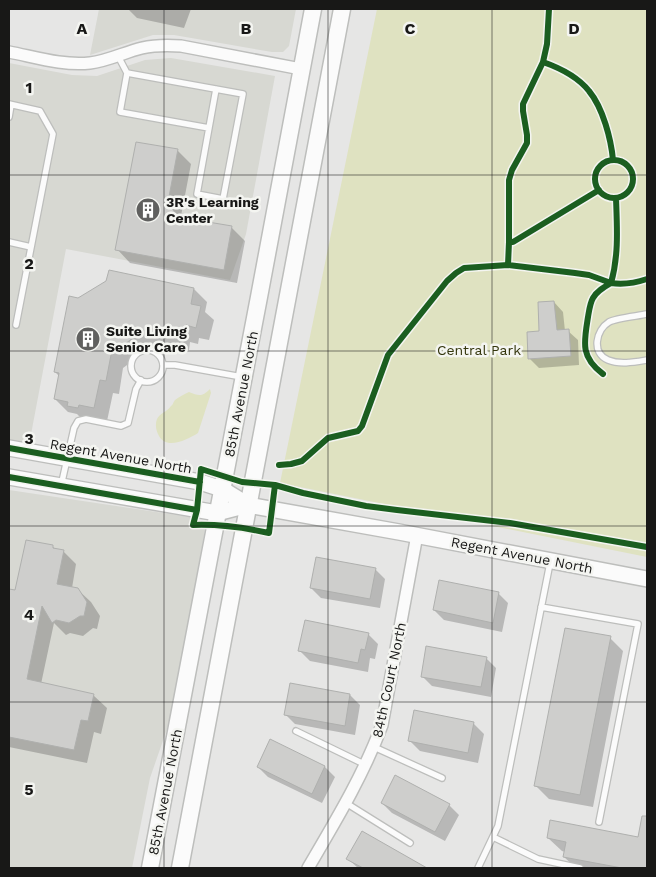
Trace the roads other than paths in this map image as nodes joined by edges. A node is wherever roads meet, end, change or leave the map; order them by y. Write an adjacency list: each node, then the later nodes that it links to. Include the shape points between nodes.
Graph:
1 (313, 9): 5 (main road, 85th Avenue North)
2 (342, 9): 24 (main road, 85th Avenue North)
3 (9, 52): 4 (street, via 70,63 90,63)
4 (118, 56): 5 (street, via 152,46 181,46); 6 (lane)
5 (301, 69): 17 (main road, 85th Avenue North)
6 (127, 73): 7 (lane); 10 (lane, via 120,112)
7 (216, 89): 10 (lane); 10 (lane, via 243,94 223,199 197,194)
8 (10, 105): 9 (lane); 12 (lane, via 40,111 53,134)
9 (9, 117)
10 (209, 128)
11 (9, 242): 12 (lane)
12 (31, 247): 14 (lane)
13 (647, 314): 15 (lane, via 611,320 601,328 597,339 598,349 606,360)
14 (16, 325)
15 (647, 360)
16 (163, 365): 17 (lane); 18 (lane, via 158,378); 18 (lane, via 153,351 142,351 134,357 132,366)
17 (244, 377): 23 (main road, 85th Avenue North)
18 (141, 380): 20 (lane, via 128,423 121,426 86,419 78,421)
19 (9, 448): 20 (street, Regent Avenue North)
20 (68, 459): 22 (lane); 23 (street, Regent Avenue North, via 200,482)
21 (9, 477): 22 (street, Regent Avenue North)
22 (62, 486): 25 (street, Regent Avenue North)
23 (222, 489): 24 (street, Regent Avenue North); 25 (main road, 85th Avenue North)
24 (248, 505): 25 (street, Regent Avenue North); 26 (street, Regent Avenue North); 39 (main road, 85th Avenue North)
25 (217, 513): 38 (main road, 85th Avenue North)
26 (417, 535): 27 (street, Regent Avenue North); 31 (street, 84th Court North, via 382,726)
27 (550, 560): 28 (street, Regent Avenue North); 29 (lane)
28 (647, 579)
29 (541, 607): 35 (lane, via 638,624); 36 (lane, via 498,826)
30 (296, 731): 32 (lane)
31 (374, 747): 32 (street, 84th Court North); 33 (lane)
32 (366, 765): 34 (street, 84th Court North)
33 (442, 778)
34 (346, 803): 37 (lane); 40 (street, 84th Court North)
35 (599, 822)
36 (493, 837): 41 (lane); 42 (lane, via 538,859)
37 (410, 843)
38 (150, 868)
39 (180, 868)
40 (308, 868)
41 (478, 868)
42 (580, 868)

